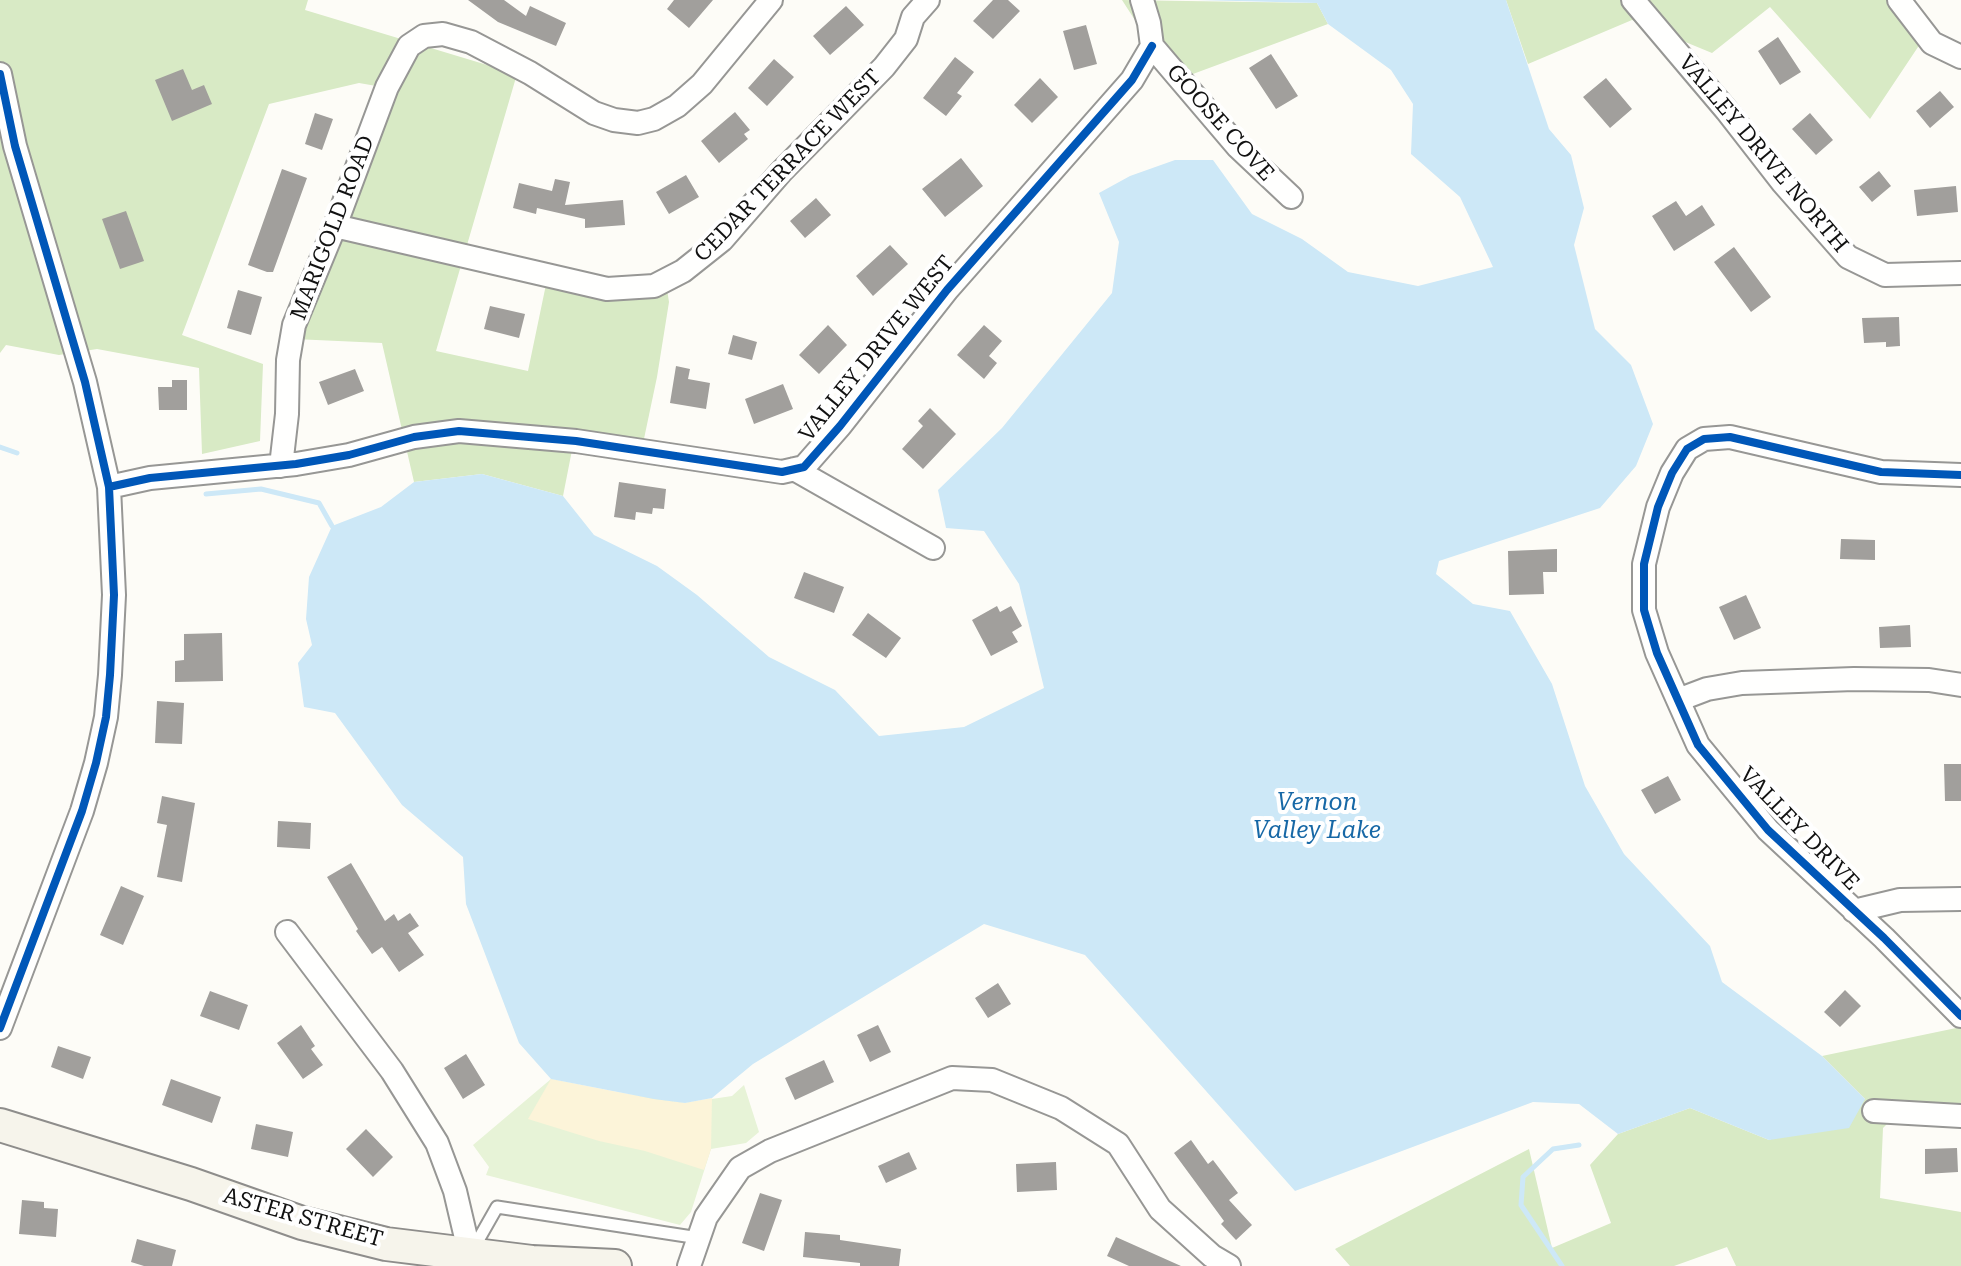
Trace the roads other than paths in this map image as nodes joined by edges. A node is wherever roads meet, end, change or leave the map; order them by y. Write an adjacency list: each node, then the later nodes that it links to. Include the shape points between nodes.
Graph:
1 (771, 0): 10 (street, MARIGOLD ROAD, via 702,84 677,106 638,123 594,113 471,42 443,34 424,36 409,46 387,87)
2 (1142, 0): 6 (street)
3 (1633, 0): 11 (street, VALLEY DRIVE NORTH, via 1848,257 1885,275)
4 (1899, 0): 7 (street, via 1932,43)
5 (918, 3): 10 (street, CEDAR TERRACE WEST, via 906,39 884,67 722,240 654,286 607,289)
6 (1152, 46): 9 (street, GOOSE COVE, via 1211,118); 13 (street, VALLEY DRIVE WEST, via 1132,80 947,290 840,426 804,467)
7 (1961, 57)
8 (0, 74): 15 (street)
9 (1291, 197)
10 (335, 226): 12 (street, MARIGOLD ROAD, via 294,325)
11 (1961, 273)
12 (281, 466): 13 (street, VALLEY DRIVE WEST, via 459,431 576,441 782,472); 15 (street, VALLEY DRIVE WEST)
13 (794, 469): 16 (street)
14 (1961, 475): 18 (street, VALLEY DRIVE, via 1881,472 1730,437 1704,439 1687,449 1658,507 1644,564 1644,610)
15 (109, 487): 23 (street, via 114,595 106,717 82,811)
16 (933, 548)
17 (1961, 685): 18 (street, via 1854,679 1742,683)
18 (1678, 700): 20 (street, VALLEY DRIVE, via 1698,745 1720,774 1768,830)
19 (1961, 899): 20 (street, via 1900,900)
20 (1854, 911): 22 (street, VALLEY DRIVE)
21 (287, 932): 28 (street, via 392,1071 437,1143)
22 (1961, 1016)
23 (0, 1028)
24 (1874, 1111): 25 (street)
25 (1961, 1116)
26 (0, 1125): 28 (street, ASTER STREET, via 302,1223 386,1244)
27 (699, 1238): 28 (lane, via 497,1207); 31 (street); 32 (street, via 706,1217 740,1168 770,1151 952,1078 992,1080 1061,1108 1118,1144 1160,1209)
28 (470, 1255): 29 (street, ASTER STREET)
29 (532, 1264): 30 (street, ASTER STREET)
30 (615, 1266)
31 (689, 1266)
32 (1229, 1266)

